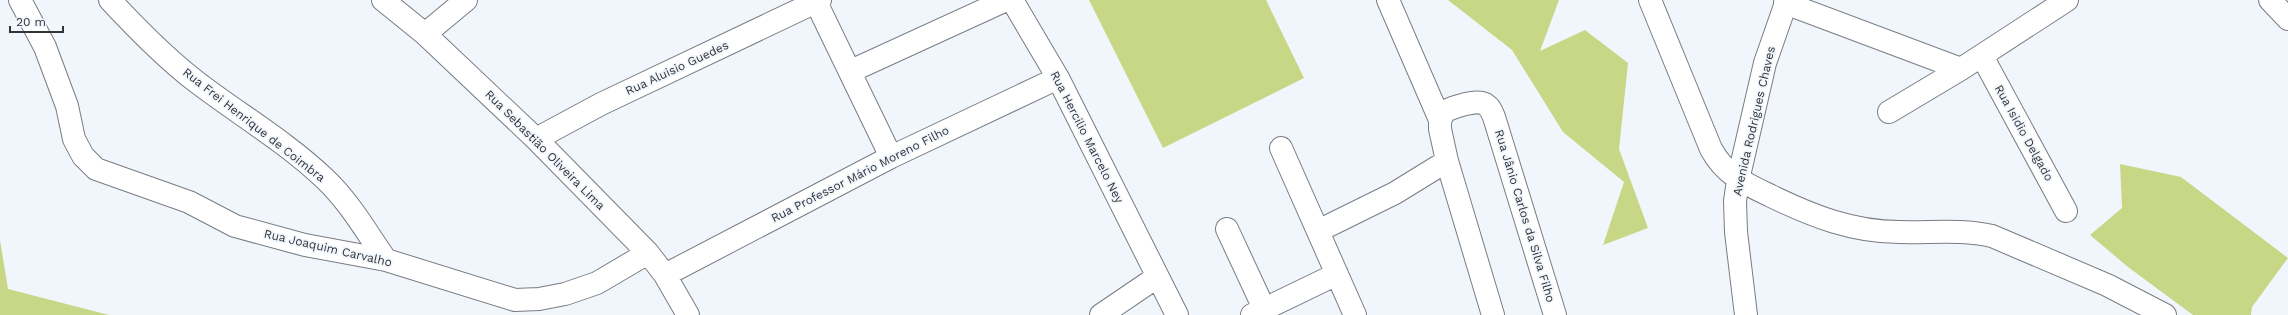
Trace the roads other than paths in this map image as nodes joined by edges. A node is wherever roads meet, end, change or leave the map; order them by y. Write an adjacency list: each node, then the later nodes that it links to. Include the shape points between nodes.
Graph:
1 (20, 0): 30 (street, Rua Joaquim Carvalho, via 45,47 67,106 74,139 83,156 96,169 189,202 236,226 305,245)
2 (110, 0): 30 (street, Rua Frei Henrique de Coimbra, via 134,26 188,75 244,114 325,178 349,206)
3 (383, 0): 14 (street, Rua Sebastião Oliveira Lima)
4 (466, 0): 14 (street)
5 (1006, 0): 17 (street)
6 (1012, 0): 18 (street, Rua Hercilio Marcelo Ney)
7 (1388, 0): 20 (street)
8 (1650, 0): 25 (street, via 1711,149 1719,163)
9 (2066, 0): 15 (street)
10 (2270, 0): 13 (street)
11 (818, 1): 17 (street); 21 (street, Rua Aluisio Guedes, via 601,104)
12 (1786, 2): 16 (street); 25 (street, Avenida Rodrigues Chaves, via 1765,63)
13 (2288, 19)
14 (425, 34): 21 (street, Rua Sebastião Oliveira Lima)
15 (1982, 56): 16 (street); 26 (street, Rua Isidio Delgado)
16 (1961, 69): 19 (street)
17 (851, 71): 23 (street)
18 (1058, 78): 23 (street, Rua Professor Mário Moreno Filho); 33 (street, Rua Hercilio Marcelo Ney)
19 (1890, 112)
20 (1440, 120): 24 (street); 41 (street, Rua Jânio Carlos da Silva Filho, via 1445,111 1478,102 1490,108)
21 (536, 139): 29 (street, Rua Sebastião Oliveira Lima)
22 (1281, 148): 28 (street)
23 (891, 157): 32 (street, Rua Professor Mário Moreno Filho)
24 (1447, 161): 28 (street, via 1395,193); 40 (street)
25 (1738, 180): 42 (street, Avenida Rodrigues Chaves, via 1735,201 1736,232); 43 (street, via 1801,211 1836,223 1898,232 1939,231 1992,236 2107,284)
26 (2066, 211)
27 (1227, 228): 35 (street)
28 (1318, 231): 31 (street)
29 (648, 252): 32 (street, Rua Sebastião Oliveira Lima); 34 (street, Rua Joaquim Carvalho, via 597,283)
30 (386, 260): 34 (street, Rua Joaquim Carvalho)
31 (1337, 274): 35 (street); 39 (street)
32 (665, 275): 36 (street, Rua Sebastião Oliveira Lima)
33 (1157, 277): 37 (street); 38 (street, Rua Hercilio Marcelo Ney)
34 (514, 308)
35 (1261, 313)
36 (688, 315)
37 (1102, 315)
38 (1177, 315)
39 (1355, 315)
40 (1493, 315)
41 (1555, 315)
42 (1746, 315)
43 (2165, 315)

